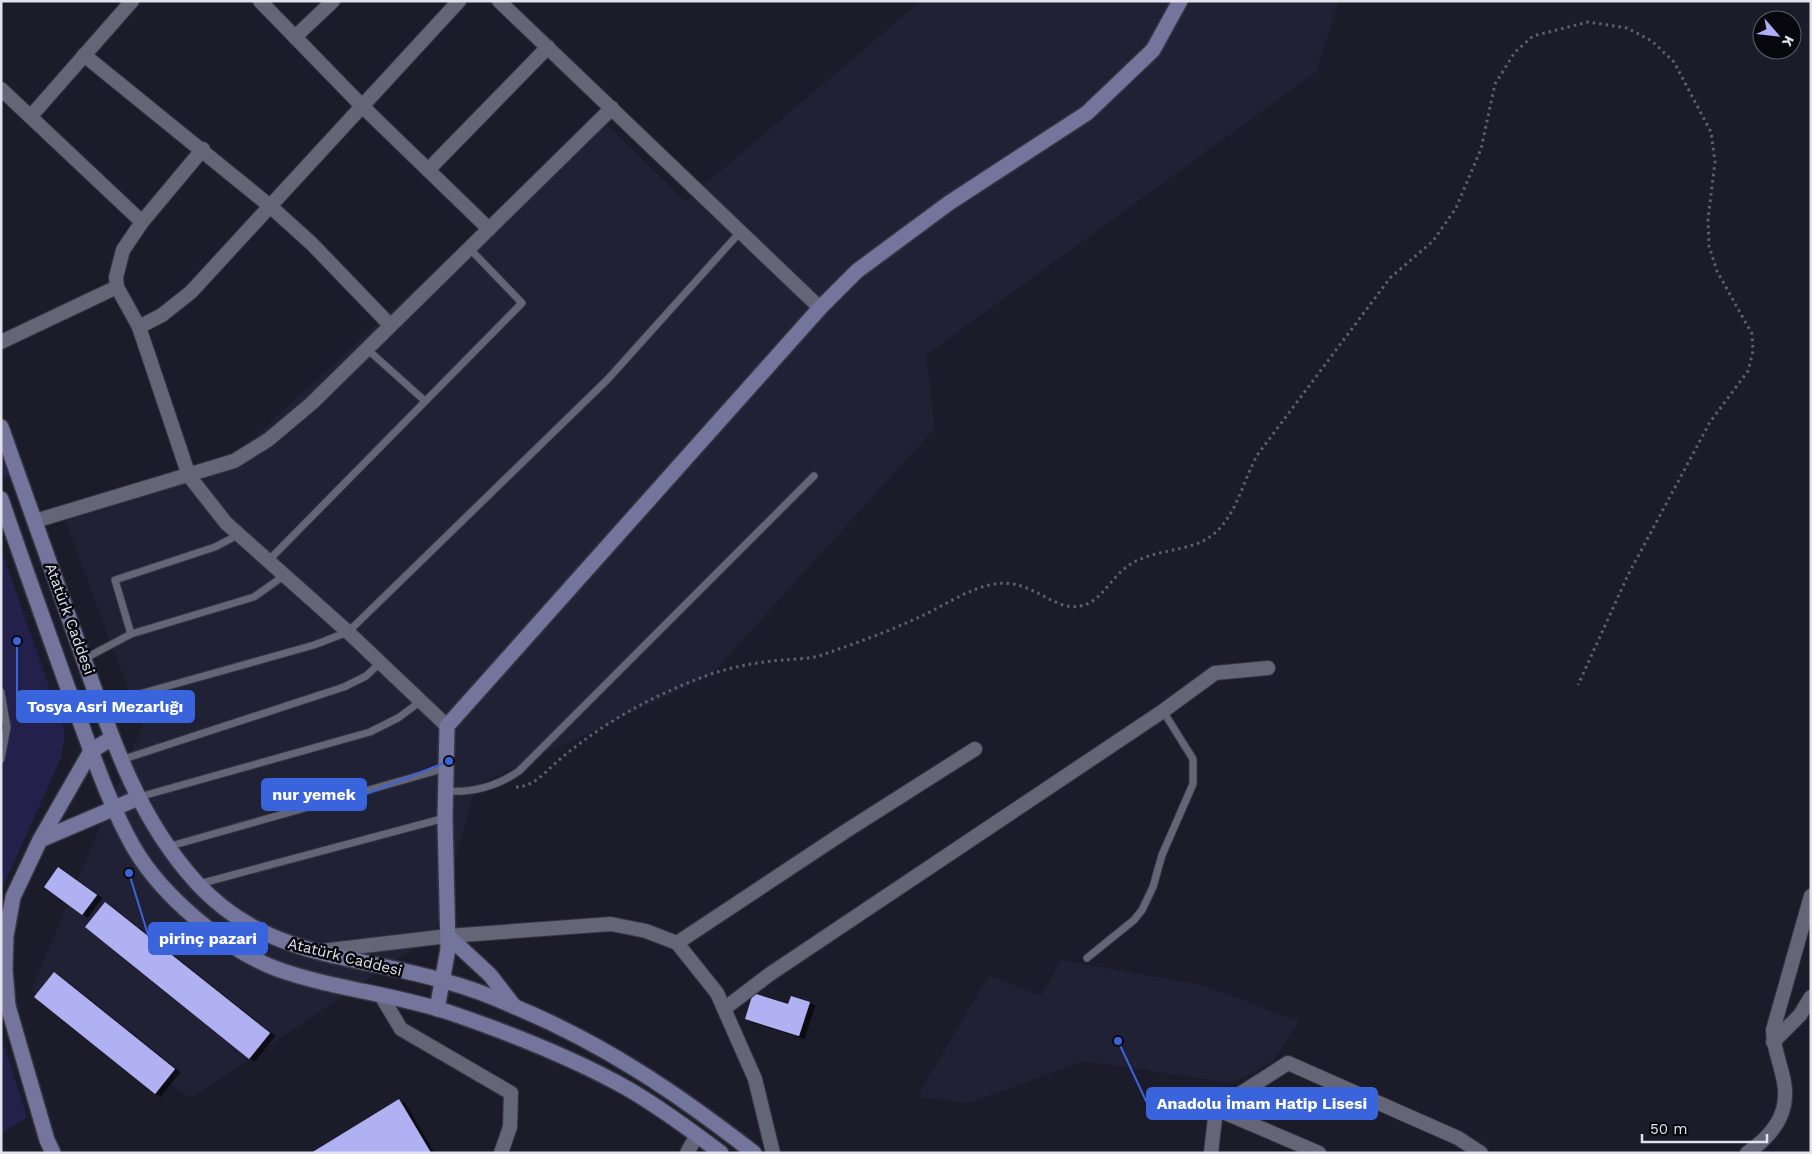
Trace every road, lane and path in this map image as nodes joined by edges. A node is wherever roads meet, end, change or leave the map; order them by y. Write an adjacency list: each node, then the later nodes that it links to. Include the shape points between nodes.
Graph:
1 (132, 1): 9 (street)
2 (260, 1): 7 (street)
3 (334, 1): 7 (street)
4 (460, 1): 11 (street)
5 (499, 1): 8 (street)
6 (1180, 1): 22 (main road, via 1153,50 1087,113 950,202 857,271)
7 (295, 37): 11 (street)
8 (548, 47): 12 (street); 15 (street)
9 (84, 55): 13 (street); 14 (street)
10 (1, 89): 13 (street)
11 (361, 105): 15 (street); 16 (street)
12 (612, 108): 18 (street); 19 (street)
13 (31, 116): 17 (street)
14 (203, 149): 16 (street); 17 (street)
15 (428, 170): 18 (street)
16 (270, 206): 23 (street, via 312,244); 24 (street, via 177,304)
17 (142, 222): 21 (street, via 119,259)
18 (489, 229): 20 (street)
19 (740, 231): 22 (street); 36 (lane, via 608,379)
20 (469, 248): 23 (street); 27 (lane, via 522,303)
21 (117, 287): 24 (street); 25 (street)
22 (820, 308): 46 (main road)
23 (390, 325): 26 (street)
24 (138, 328): 29 (street)
25 (1, 342)
26 (367, 349): 27 (lane); 29 (street, via 312,403 268,440 234,461)
27 (425, 401): 34 (lane)
28 (1, 427): 32 (main road, Atatürk Caddesi)
29 (189, 476): 32 (street); 33 (street)
30 (814, 476): 53 (lane, via 519,771)
31 (1, 499): 49 (main road, Atatürk Caddesi)
32 (35, 521): 38 (main road, Atatürk Caddesi)
33 (238, 535): 34 (street); 37 (lane, via 215,548 115,580)
34 (269, 560): 35 (street)
35 (285, 575): 36 (street); 37 (lane, via 254,597)
36 (348, 632): 39 (street); 44 (lane, via 314,645)
37 (131, 634): 38 (lane)
38 (84, 659): 44 (main road, Atatürk Caddesi)
39 (380, 663): 43 (street); 51 (lane, via 366,676 344,687)
40 (1268, 668): 45 (street, via 1215,673)
41 (1578, 685): 53 (path, via 1628,576 1710,422 1748,371 1753,350 1752,334 1717,271 1709,246 1708,219 1715,150 1708,123 1674,62 1663,49 1626,28 1588,22 1533,36 1507,61 1495,84 1486,133 1474,170 1456,208 1433,241 1384,286 1258,454 1243,483 1234,511 1208,538 1133,563 1112,578 1093,601 1080,607 1062,606 1026,586 994,584 914,620 818,657 750,663 718,672 655,697 605,725 530,785 515,787)
42 (1, 692): 50 (lane, via 7,727)
43 (421, 701): 46 (street); 55 (lane, via 398,718 370,732)
44 (100, 704): 47 (main road, Atatürk Caddesi)
45 (1163, 711): 65 (lane, via 1192,758 1193,784 1142,910); 71 (street, via 770,974)
46 (447, 726): 52 (main road)
47 (112, 738): 49 (main road); 51 (main road, Atatürk Caddesi)
48 (975, 749): 63 (street)
49 (91, 751): 56 (main road, Atatürk Caddesi); 58 (main road)
50 (1, 759)
51 (121, 760): 55 (main road, Atatürk Caddesi)
52 (446, 768): 54 (main road); 59 (lane)
53 (501, 782): 54 (lane, via 476,790)
54 (445, 790): 57 (main road)
55 (138, 798): 56 (main road); 59 (main road, Atatürk Caddesi)
56 (114, 807): 58 (main road); 67 (main road, Atatürk Caddesi, via 135,850 160,883 215,933 249,956 276,968)
57 (444, 818): 60 (lane); 62 (main road)
58 (40, 840): 76 (main road, via 13,897 4,968 8,1006 19,1047 47,1140)
59 (166, 847): 60 (main road, Atatürk Caddesi)
60 (198, 884): 64 (main road, Atatürk Caddesi, via 248,926 286,944)
61 (1811, 896): 73 (street, via 1778,1006)
62 (448, 936): 63 (street, via 611,924 646,931); 64 (street); 66 (main road); 69 (main road, via 490,975)
63 (677, 943): 71 (street, via 717,992)
64 (316, 952): 66 (main road, Atatürk Caddesi)
65 (1087, 958)
66 (443, 980): 69 (main road, Atatürk Caddesi); 70 (main road)
67 (380, 994): 70 (main road, Atatürk Caddesi); 77 (street, via 401,1029 511,1093 510,1126)
68 (1811, 997): 72 (street)
69 (514, 1006): 80 (main road, Atatürk Caddesi, via 644,1073)
70 (437, 1009): 75 (main road, Atatürk Caddesi, via 502,1032 599,1074 652,1104)
71 (724, 1010): 81 (street, via 754,1079)
72 (1805, 1017): 73 (street)
73 (1773, 1042): 85 (street, via 1784,1083 1782,1115 1774,1130)
74 (1216, 1109): 82 (street); 83 (street); 84 (street, via 1288,1062 1458,1138)
75 (697, 1135): 78 (street); 79 (main road, Atatürk Caddesi)
76 (54, 1153)
77 (501, 1153)
78 (687, 1153)
79 (721, 1153)
80 (754, 1153)
81 (774, 1153)
82 (1211, 1153)
83 (1319, 1153)
84 (1481, 1153)
85 (1747, 1153)

